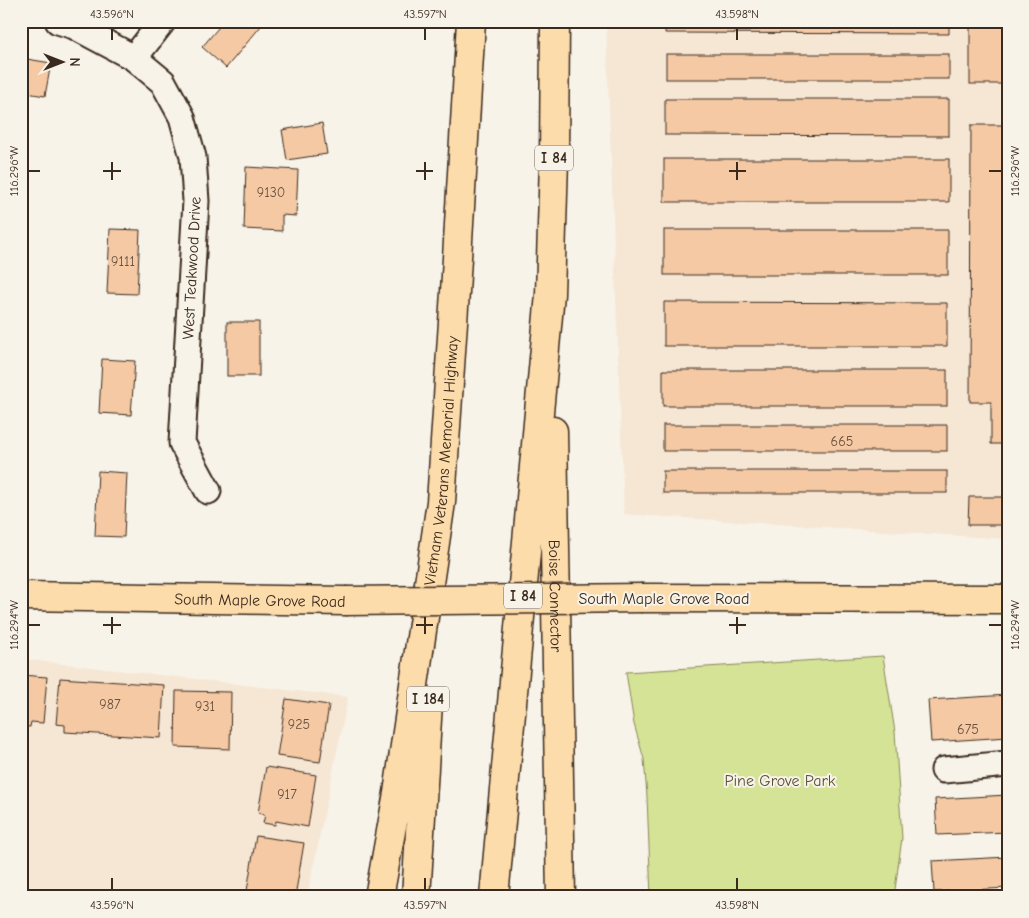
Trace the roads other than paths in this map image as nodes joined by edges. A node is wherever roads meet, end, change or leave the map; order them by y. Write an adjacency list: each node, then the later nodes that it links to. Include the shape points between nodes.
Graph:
1 (58, 21): 5 (street, West Teakwood Drive, via 74,26)
2 (163, 21): 5 (street)
3 (470, 21): 8 (main road, Vietnam Veterans Memorial Highway)
4 (555, 21): 6 (main road, I 84)
5 (134, 58): 7 (street, West Teakwood Drive, via 163,82 182,117 193,157 196,201 182,443)
6 (550, 294): 13 (main road, Boise Connector); 16 (main road, I 84)
7 (208, 490)
8 (441, 502): 14 (main road, Vietnam Veterans Memorial Highway, via 398,793); 15 (main road, I 184)
9 (21, 596): 10 (main road, South Maple Grove Road, bridge, via 345,601)
10 (1008, 598)
11 (1008, 764): 12 (street)
12 (944, 770)
13 (560, 787): 17 (main road, Boise Connector); 18 (main road)
14 (378, 897)
15 (416, 897)
16 (494, 897)
17 (561, 897)
18 (576, 897)

